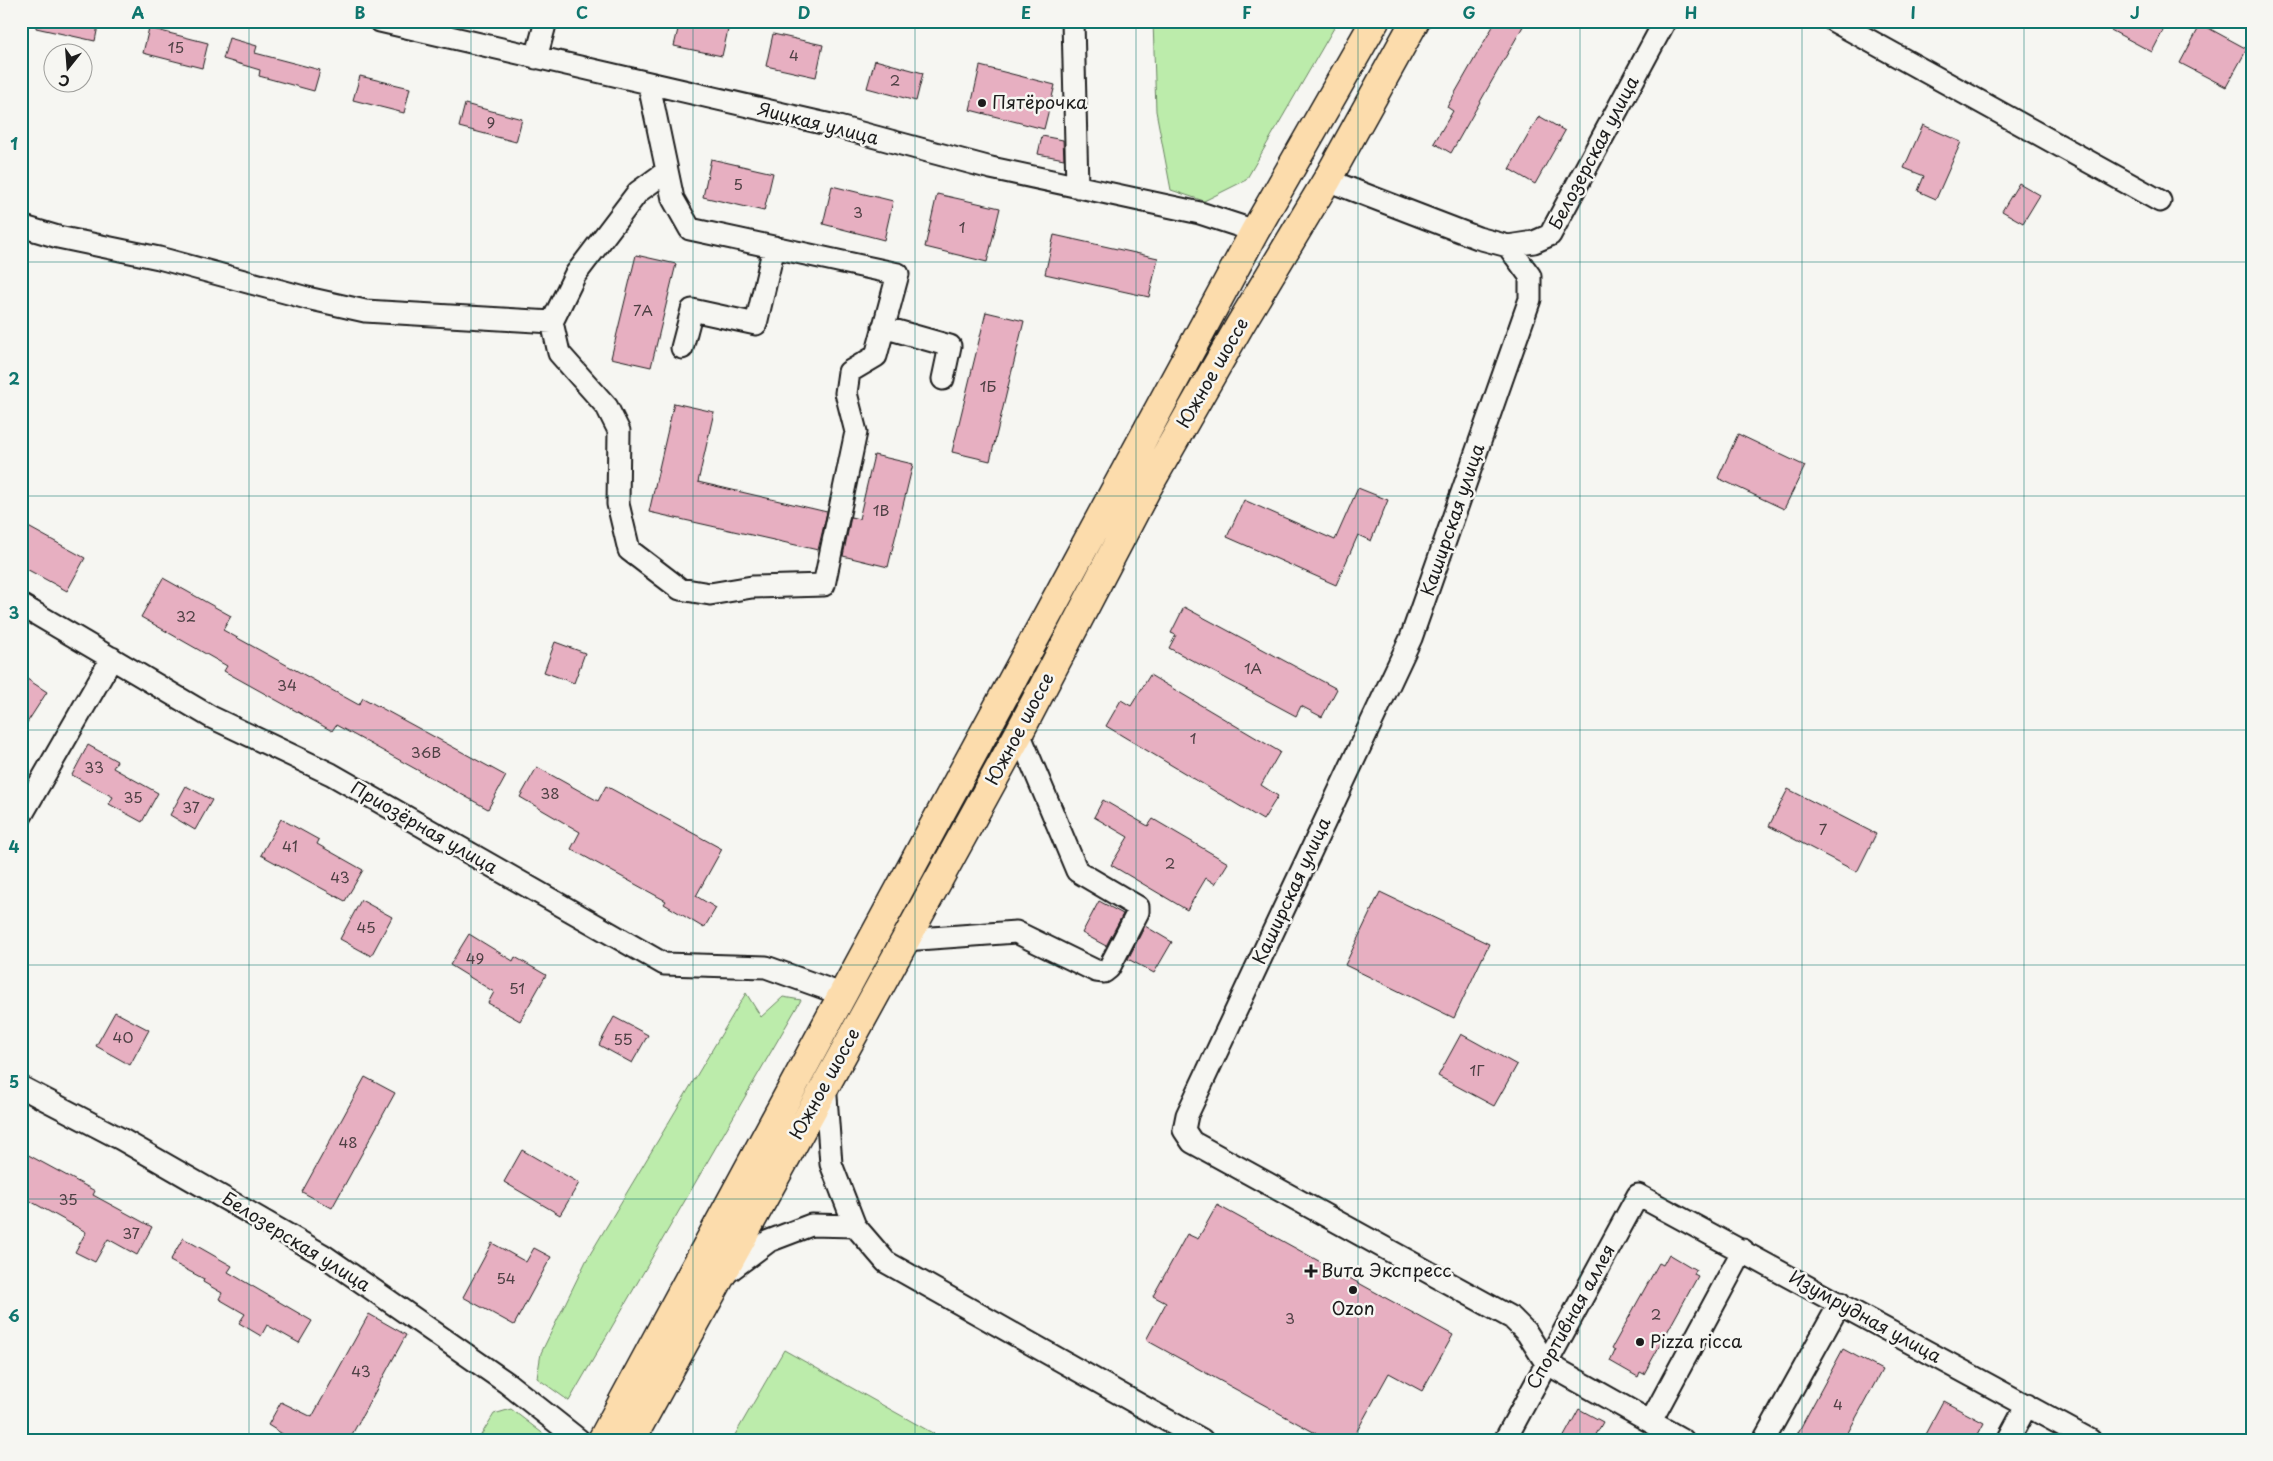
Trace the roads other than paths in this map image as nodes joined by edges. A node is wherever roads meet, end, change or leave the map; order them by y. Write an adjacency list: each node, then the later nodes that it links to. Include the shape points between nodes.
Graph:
1 (380, 21): 8 (street, Яицкая улица)
2 (546, 21): 8 (street)
3 (1073, 21): 12 (street)
4 (1375, 21): 15 (main road, Южное шоссе)
5 (1415, 21): 11 (main road, Южное шоссе)
6 (1665, 21): 16 (street, Белозерская улица, via 1550,236)
7 (1834, 21): 13 (street)
8 (536, 58): 9 (street, Яицкая улица)
9 (649, 85): 10 (street); 12 (street, Яицкая улица, via 831,125 991,168)
10 (667, 171): 17 (street, via 673,199 690,230); 18 (street, via 638,192 575,275)
11 (1327, 180): 16 (street, Белозерская улица, via 1478,238); 24 (main road, Южное шоссе, via 1146,490)
12 (1077, 187): 15 (street, Яицкая улица, via 1200,213)
13 (2160, 201)
14 (21, 226): 18 (street, via 365,311)
15 (1255, 231): 27 (main road, Южное шоссе)
16 (1508, 246): 35 (street, Каширская улица, via 1530,276 1530,299 1411,638 1187,1116 1184,1130 1192,1142 1512,1318 1528,1333)
17 (774, 247): 19 (street, via 898,274); 20 (street, via 756,324 692,310)
18 (552, 322): 19 (street, via 559,353 607,407 619,431 618,504 629,550 680,589 710,594 752,587 824,585 856,432 846,393 850,372 876,356)
19 (883, 328): 21 (street, via 950,346)
20 (682, 348)
21 (943, 379)
22 (21, 605): 23 (street, Приозёрная улица)
23 (112, 658): 25 (street); 27 (street, Приозёрная улица, via 211,717 331,774 664,964 766,967)
24 (1019, 733): 26 (main road, Южное шоссе); 26 (street, via 1077,871 1138,907 1109,968 1104,972 1096,971 1016,932)
25 (21, 816)
26 (904, 940): 28 (main road, Южное шоссе)
27 (844, 995): 40 (main road, Южное шоссе)
28 (825, 1083): 31 (street, via 831,1164); 33 (main road, Южное шоссе)
29 (21, 1087): 39 (street, Белозерская улица, via 121,1139 324,1255 507,1383)
30 (1638, 1195): 32 (street, Изумрудная улица); 35 (street, Спортивная аллея)
31 (855, 1226): 33 (street, via 811,1225 768,1242); 42 (street, via 886,1262)
32 (1743, 1250): 34 (street, Изумрудная улица); 37 (street)
33 (719, 1278): 41 (main road, Южное шоссе)
34 (1840, 1303): 36 (street, Изумрудная улица); 45 (street)
35 (1546, 1362): 37 (street); 43 (street, Спортивная аллея)
36 (2027, 1405): 38 (street, Изумрудная улица); 46 (street)
37 (1651, 1421): 44 (street)
38 (2087, 1439)
39 (579, 1440)
40 (602, 1440)
41 (631, 1440)
42 (1202, 1440)
43 (1505, 1440)
44 (1684, 1440)
45 (1764, 1440)
46 (2008, 1440)

